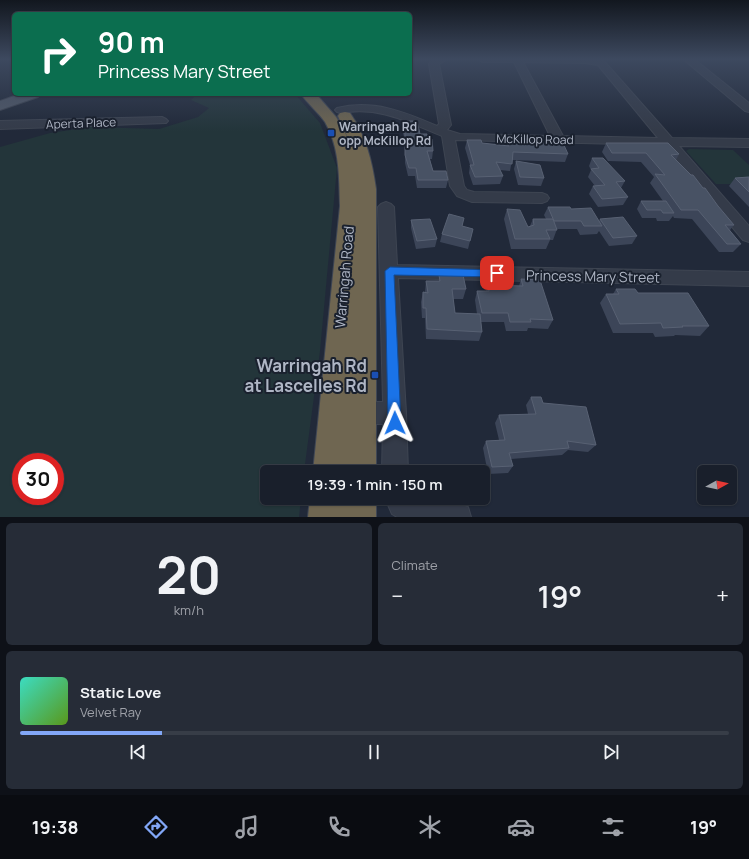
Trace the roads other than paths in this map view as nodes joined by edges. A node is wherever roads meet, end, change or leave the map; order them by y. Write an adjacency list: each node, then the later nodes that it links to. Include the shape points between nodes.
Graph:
1 (437, 83): 12 (street, via 445,125)
2 (529, 83): 13 (street)
3 (619, 83): 14 (street)
4 (717, 83): 9 (street)
5 (28, 96): 7 (main road)
6 (312, 96): 8 (highway, Warringah Road)
7 (0, 106)
8 (331, 106): 12 (street, McKillop Road, via 378,108); 21 (highway, Warringah Road, via 354,132 364,161 367,189); 23 (highway, Warringah Road, via 348,164 350,206)
9 (749, 109)
10 (162, 121): 11 (street, Aperta Place)
11 (0, 125)
12 (444, 133): 13 (street, McKillop Road, via 460,138); 16 (street, via 457,186 462,193 472,197)
13 (558, 139): 14 (street, McKillop Road)
14 (669, 141): 15 (street, McKillop Road); 18 (street)
15 (749, 143)
16 (542, 198)
17 (386, 207): 19 (street)
18 (749, 236)
19 (390, 271): 20 (street, Princess Mary Street); 22 (street)
20 (749, 278)
21 (361, 413): 22 (street); 24 (highway, Warringah Road)
22 (395, 413): 25 (street)
23 (330, 465)
24 (360, 465)
25 (395, 465)
26 (326, 505): 29 (highway)
27 (359, 505): 30 (highway)
28 (405, 505): 31 (street, via 419,513)
29 (325, 517)
30 (359, 517)
31 (458, 517)

